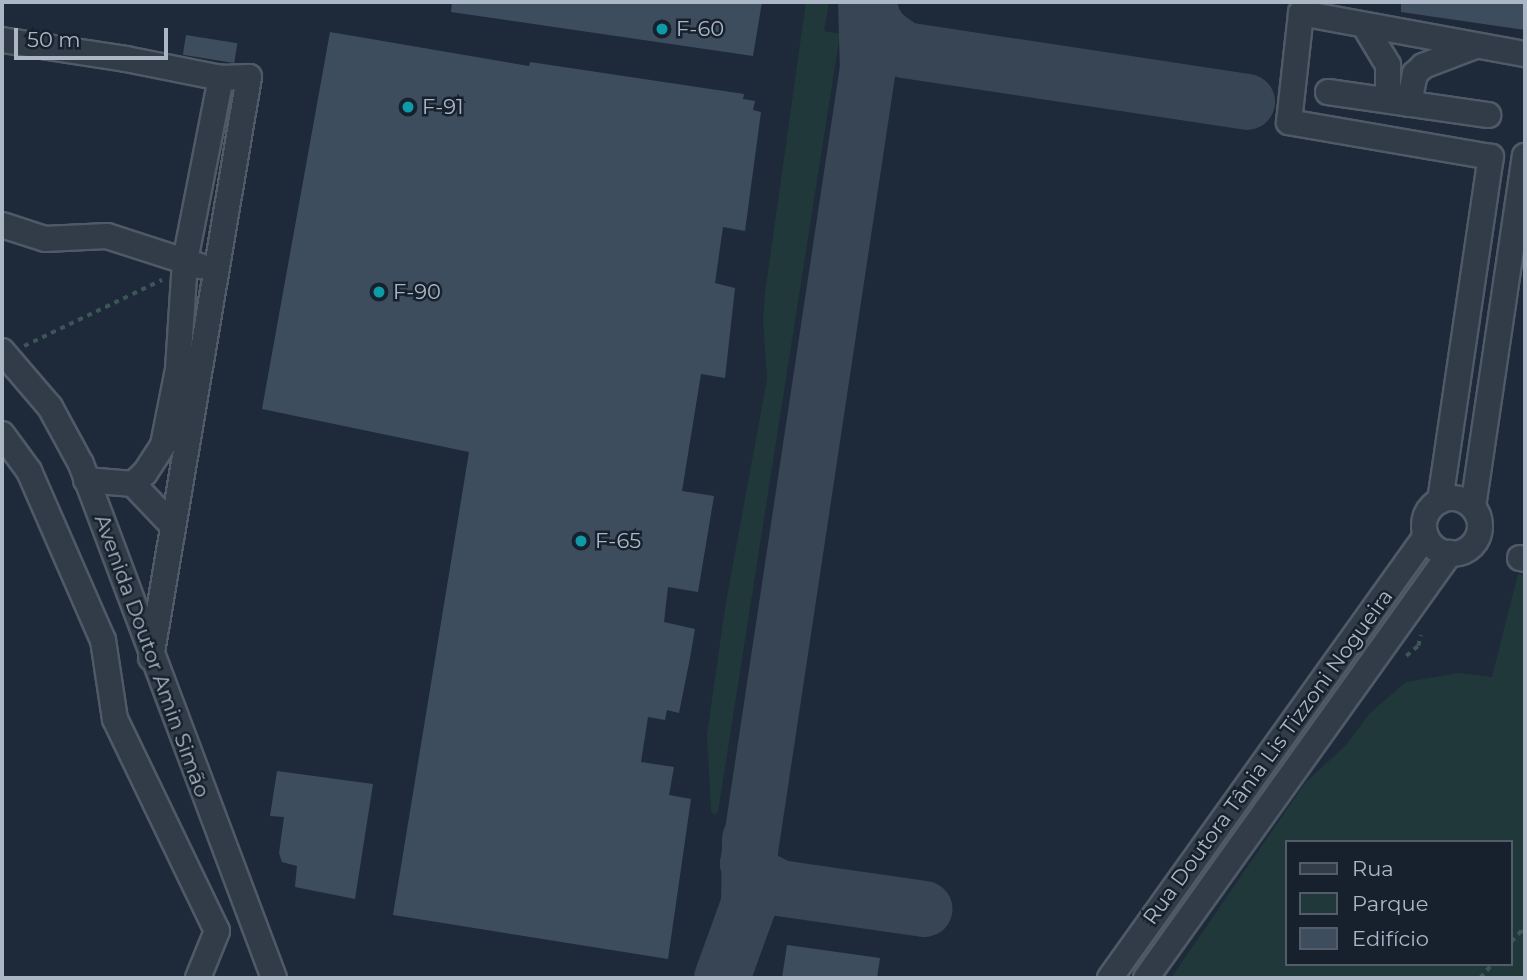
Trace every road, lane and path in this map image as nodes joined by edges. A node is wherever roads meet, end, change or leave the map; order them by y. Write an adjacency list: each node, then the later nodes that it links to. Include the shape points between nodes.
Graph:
1 (1364, 24): 3 (street, Rua Doutora Tânia Lis Tizzoni Nogueira); 7 (street, via 1388,65); 17 (street, Rua Doutora Tânia Lis Tizzoni Nogueira, via 1301,13 1289,122 1491,157)
2 (2, 40): 5 (street)
3 (1479, 45): 4 (street, Rua Doutora Tânia Lis Tizzoni Nogueira); 7 (street, via 1423,66)
4 (1525, 54)
5 (221, 78): 11 (street); 12 (street, via 249,77)
6 (1328, 92): 7 (street)
7 (1398, 102): 8 (street)
8 (1488, 115)
9 (1525, 156): 18 (street, Rua Doutora Tânia Lis Tizzoni Nogueira)
10 (2, 225): 11 (street, via 46,239 107,236)
11 (185, 263): 12 (street); 13 (path, via 156,284); 16 (street, via 178,369 163,445)
12 (216, 272): 19 (street)
13 (4, 353): 15 (street, Avenida Doutor Amin Simão, via 50,407)
14 (2, 434): 23 (street, via 29,471 103,640 115,719 217,931)
15 (86, 480): 16 (street); 22 (street, Avenida Doutor Amin Simão)
16 (133, 484): 19 (street)
17 (1440, 501): 18 (street, via 1458,498); 20 (street, Rua Doutora Tânia Lis Tizzoni Nogueira, via 1428,512)
18 (1473, 507): 21 (street, Rua Doutora Tânia Lis Tizzoni Nogueira, via 1480,522 1477,538 1466,550)
19 (173, 526): 22 (street)
20 (1426, 536): 21 (street, via 1435,548); 25 (street, Rua Doutora Tânia Lis Tizzoni Nogueira)
21 (1450, 553): 26 (street, Rua Doutora Tânia Lis Tizzoni Nogueira)
22 (151, 658): 24 (street, Avenida Doutor Amin Simão)
23 (198, 978)
24 (274, 978)
25 (1110, 978)
26 (1146, 978)

